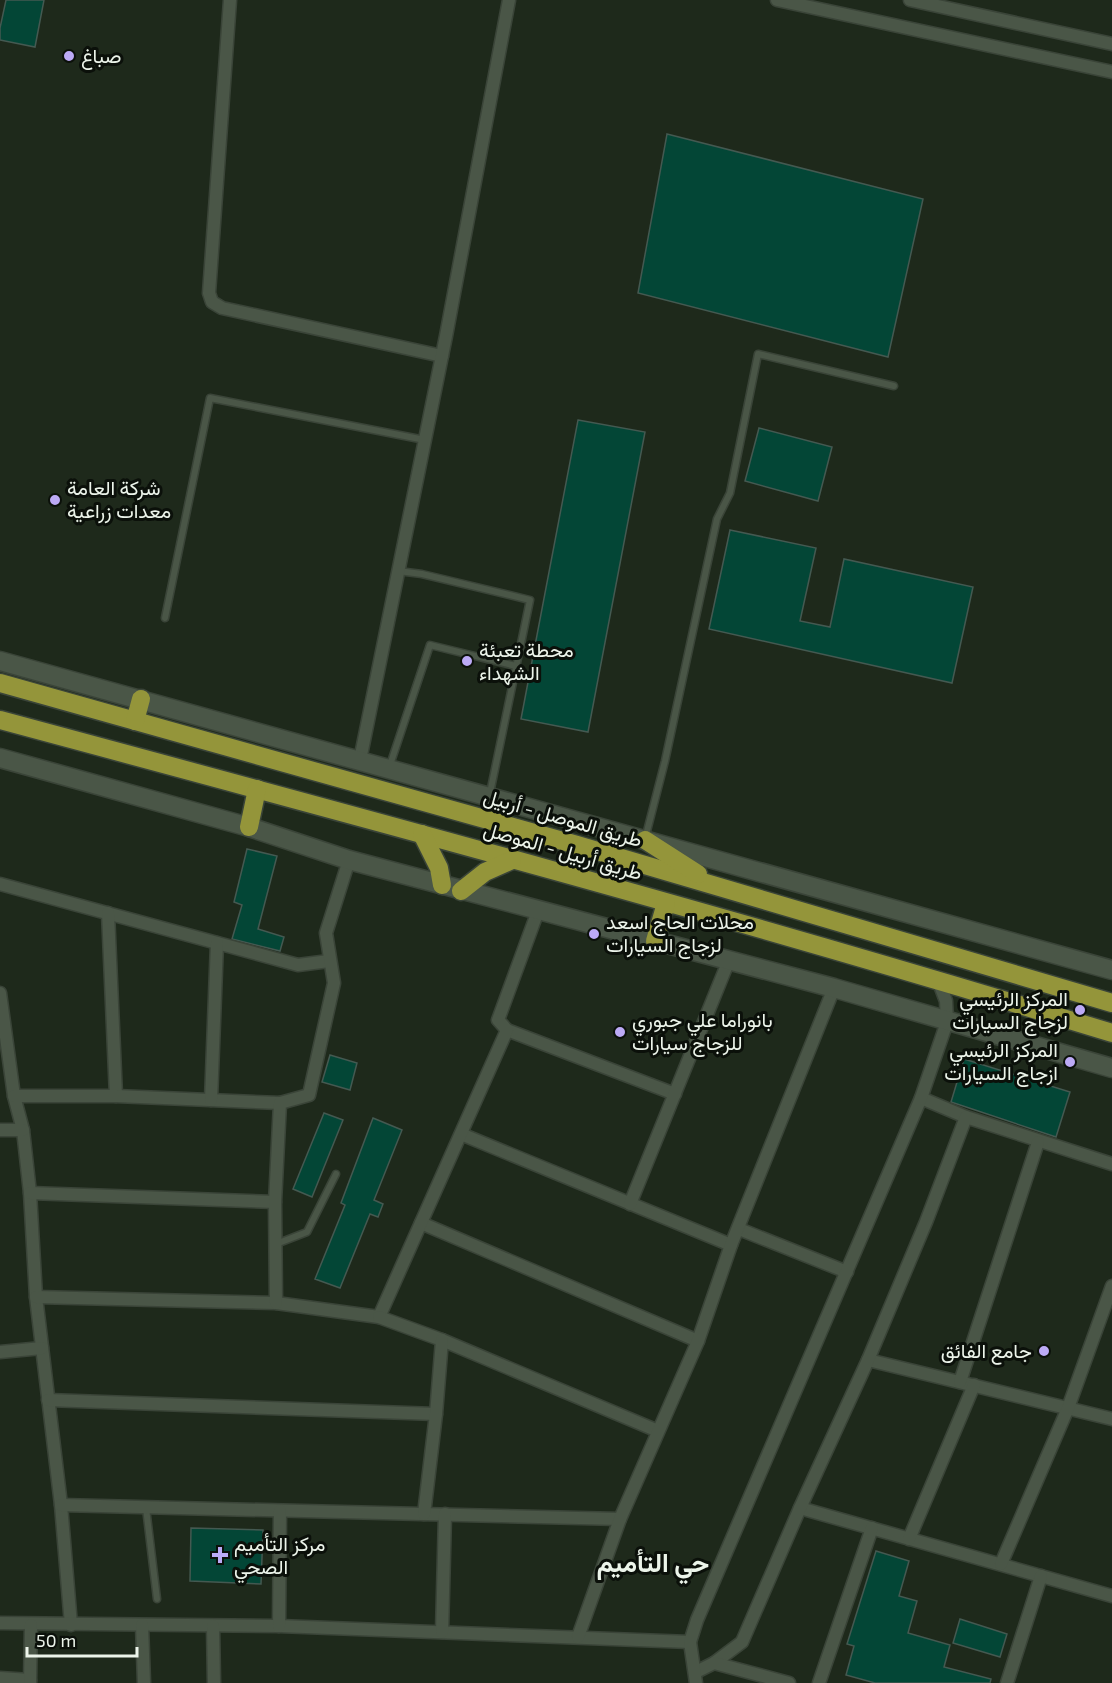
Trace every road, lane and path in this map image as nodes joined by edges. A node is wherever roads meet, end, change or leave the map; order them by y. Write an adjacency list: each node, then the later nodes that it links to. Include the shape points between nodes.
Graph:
1 (230, 0): 7 (street, via 209,293 212,302 222,308)
2 (509, 0): 7 (street)
3 (777, 0): 6 (street)
4 (909, 0): 5 (street)
5 (1112, 44)
6 (1112, 72)
7 (442, 356): 9 (street)
8 (894, 386): 25 (lane, via 758,354 730,493 717,519)
9 (425, 440): 10 (street); 11 (lane, via 210,398)
10 (399, 571): 13 (lane, via 530,600); 19 (street)
11 (165, 618)
12 (0, 661): 15 (main road)
13 (516, 666): 20 (lane, via 430,645); 22 (lane)
14 (0, 683): 17 (highway, طريق الموصل - أربيل)
15 (141, 699): 17 (highway); 19 (main road)
16 (0, 720): 21 (highway, طريق أربيل - الموصل)
17 (135, 721): 30 (highway, طريق الموصل - أربيل)
18 (0, 758): 23 (main road)
19 (360, 760): 20 (main road)
20 (389, 768): 22 (main road)
21 (257, 789): 23 (highway); 24 (highway, طريق أربيل - الموصل)
22 (489, 796): 25 (main road)
23 (249, 826): 26 (main road)
24 (422, 834): 27 (highway, طريق أربيل - الموصل); 29 (highway, via 439,868)
25 (645, 840): 30 (highway); 40 (main road)
26 (349, 860): 29 (main road); 39 (street, via 326,933)
27 (512, 860): 31 (highway, via 485,872); 32 (highway, طريق أربيل - الموصل)
28 (0, 884): 34 (street)
29 (442, 885): 31 (main road)
30 (715, 885): 37 (highway, طريق الموصل - أربيل)
31 (461, 891): 33 (main road)
32 (666, 903): 35 (highway); 41 (highway, طريق أربيل - الموصل)
33 (538, 911): 35 (main road); 46 (street, via 498,1020)
34 (108, 913): 36 (street); 51 (street)
35 (655, 941): 38 (main road)
36 (217, 943): 39 (street, via 298,965); 53 (street)
37 (944, 954): 41 (highway); 44 (highway, طريق الموصل - أربيل)
38 (729, 960): 42 (main road); 49 (street)
39 (329, 961): 54 (street, via 334,983 309,1095)
40 (1112, 970)
41 (938, 980): 45 (street, via 946,1001); 47 (highway, طريق أربيل - الموصل)
42 (834, 987): 45 (main road); 66 (street)
43 (0, 993): 50 (street)
44 (1112, 1003)
45 (947, 1022): 48 (main road); 52 (street)
46 (507, 1030): 49 (street); 58 (street)
47 (1112, 1033)
48 (1112, 1068)
49 (675, 1094): 64 (street)
50 (14, 1096): 51 (street); 57 (street)
51 (116, 1096): 53 (street)
52 (921, 1098): 55 (street); 69 (street)
53 (211, 1100): 54 (street)
54 (280, 1103): 63 (street)
55 (966, 1117): 59 (street); 78 (street)
56 (0, 1130): 57 (street)
57 (23, 1130): 62 (street)
58 (461, 1134): 64 (street); 65 (street)
59 (1038, 1142): 60 (street); 79 (street)
60 (1112, 1164)
61 (336, 1174): 67 (lane, via 307,1233)
62 (30, 1193): 63 (street); 71 (street)
63 (275, 1202): 67 (street)
64 (630, 1204): 68 (street)
65 (421, 1223): 73 (street); 75 (street)
66 (739, 1229): 68 (street); 69 (street)
67 (275, 1244): 72 (street)
68 (731, 1245): 75 (street)
69 (847, 1272): 107 (street)
70 (1112, 1286): 82 (street)
71 (36, 1297): 72 (street); 76 (street)
72 (276, 1303): 73 (street)
73 (379, 1317): 74 (street)
74 (442, 1340): 83 (street); 85 (street)
75 (698, 1341): 85 (street)
76 (42, 1348): 77 (street); 81 (street)
77 (0, 1352)
78 (868, 1360): 79 (street); 88 (street)
79 (960, 1382): 80 (street)
80 (974, 1385): 82 (street); 94 (street)
81 (48, 1400): 83 (street); 86 (street)
82 (1068, 1408): 84 (street); 95 (street)
83 (436, 1414): 90 (street)
84 (1112, 1419)
85 (658, 1431): 92 (street)
86 (61, 1505): 87 (street); 101 (street)
87 (146, 1507): 89 (street); 98 (lane)
88 (800, 1508): 93 (street); 108 (street, via 742,1642)
89 (280, 1510): 90 (street); 104 (street)
90 (424, 1514): 91 (street)
91 (445, 1514): 92 (street); 105 (street)
92 (620, 1519): 106 (street)
93 (872, 1528): 94 (street); 115 (street)
94 (909, 1539): 95 (street)
95 (1001, 1564): 96 (street)
96 (1041, 1576): 97 (street); 116 (street)
97 (1112, 1596)
98 (157, 1599)
99 (0, 1623): 100 (street)
100 (31, 1624): 101 (street); 111 (street)
101 (71, 1625): 102 (street)
102 (142, 1625): 103 (street); 112 (street)
103 (213, 1626): 104 (street); 113 (street)
104 (279, 1626): 105 (street)
105 (442, 1632): 106 (street)
106 (578, 1637): 107 (street)
107 (690, 1641): 110 (street)
108 (714, 1663): 110 (street); 114 (street)
109 (0, 1678): 111 (street)
110 (696, 1678)
111 (30, 1681)
112 (144, 1683)
113 (214, 1683)
114 (789, 1683)
115 (819, 1683)
116 (1007, 1683)

